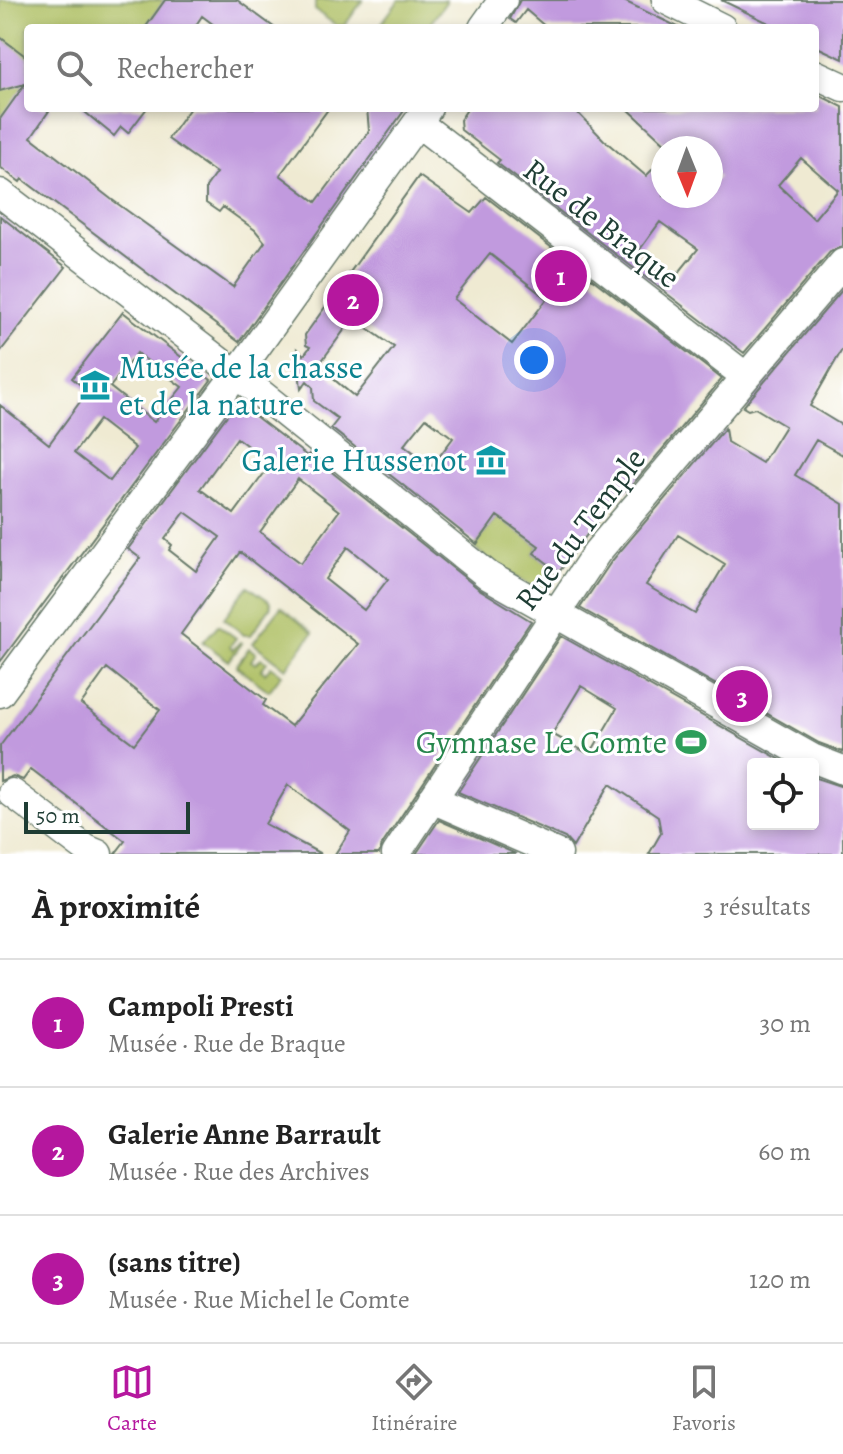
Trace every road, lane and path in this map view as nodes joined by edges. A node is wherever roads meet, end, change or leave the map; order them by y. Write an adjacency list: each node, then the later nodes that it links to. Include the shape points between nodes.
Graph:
1 (503, 0): 4 (street)
2 (666, 0): 3 (street)
3 (698, 7): 5 (street)
4 (486, 24)
5 (717, 24)
6 (819, 76): 7 (street)
7 (843, 87)
8 (423, 116): 11 (street); 12 (street, Rue de Braque)
9 (0, 193): 11 (street)
10 (843, 263): 12 (street, Rue du Temple)
11 (236, 374): 13 (street, via 489,576); 14 (street)
12 (745, 376): 13 (street, Rue du Temple, via 597,552)
13 (555, 613): 15 (street, via 812,758); 17 (street, Rue du Temple)
14 (0, 693)
15 (843, 770)
16 (12, 793): 18 (street)
17 (432, 799): 19 (street, Rue du Temple); 20 (street)
18 (98, 854)
19 (396, 854)
20 (558, 854)

